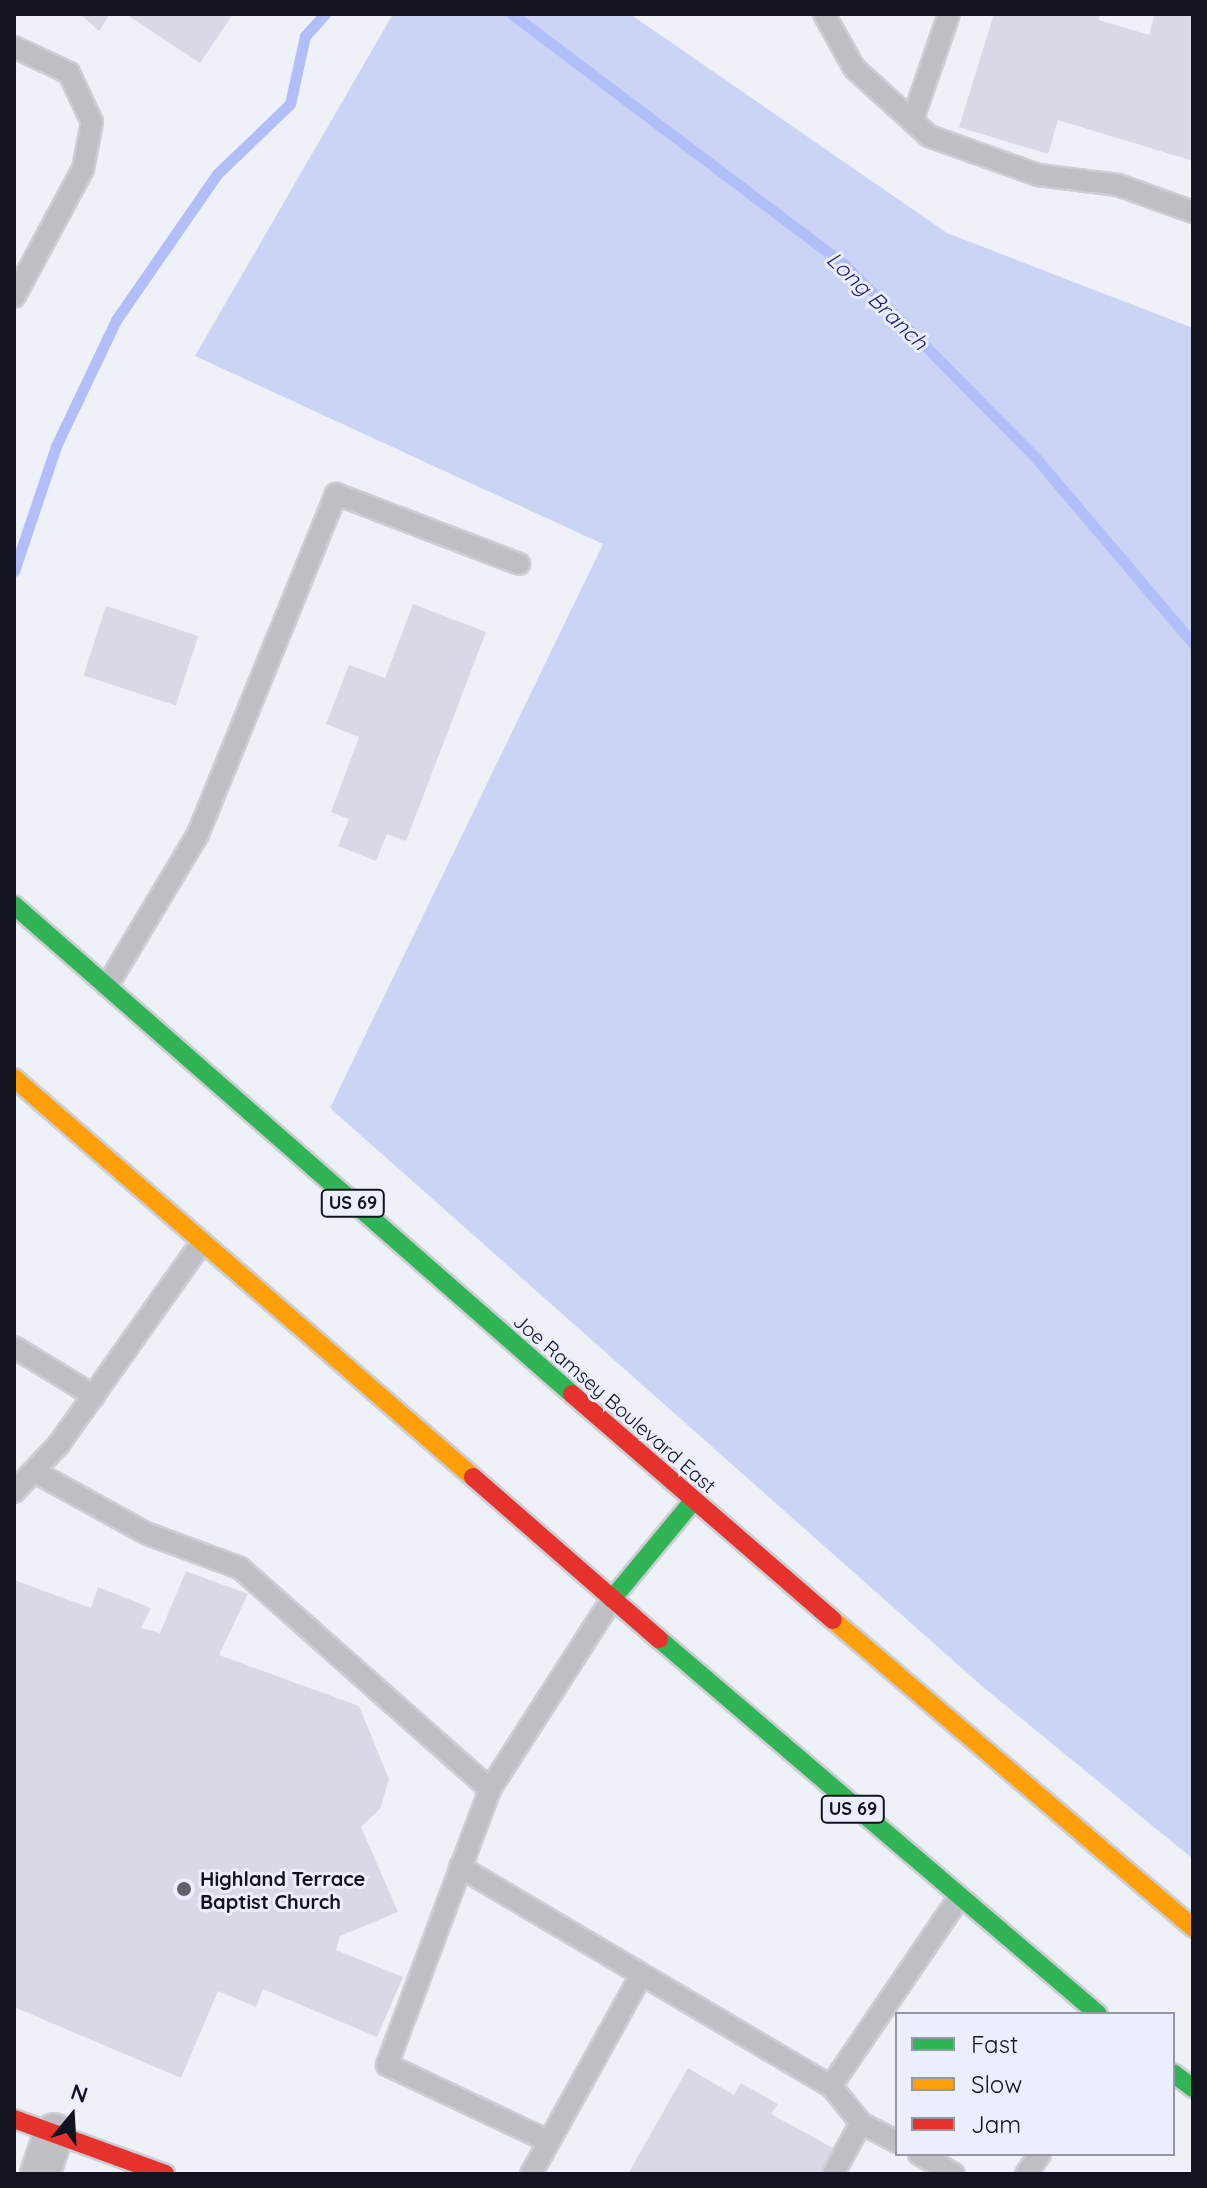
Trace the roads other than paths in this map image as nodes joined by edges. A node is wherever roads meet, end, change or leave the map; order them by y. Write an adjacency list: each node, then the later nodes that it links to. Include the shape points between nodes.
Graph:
1 (824, 14): 4 (lane, via 854,68)
2 (949, 14): 4 (lane)
3 (14, 47): 6 (lane, via 69,73 92,122 83,169)
4 (912, 121): 5 (lane, via 929,136 1038,175 1118,185)
5 (1193, 212)
6 (14, 297)
7 (519, 564): 9 (lane, via 336,494 198,834)
8 (14, 905): 9 (main road, Joe Ramsey Boulevard East / US 69)
9 (107, 986): 16 (main road, Joe Ramsey Boulevard East / US 69)
10 (14, 1078): 11 (main road, US 69)
11 (202, 1242): 13 (lane); 17 (main road, US 69)
12 (14, 1347): 13 (lane)
13 (94, 1396): 14 (lane)
14 (35, 1472): 15 (lane); 18 (lane, via 148,1534 240,1568)
15 (14, 1492)
16 (693, 1501): 17 (main road); 21 (main road, Joe Ramsey Boulevard East / US 69)
17 (612, 1599): 18 (lane); 20 (main road, US 69)
18 (490, 1789): 19 (lane)
19 (460, 1867): 22 (lane); 30 (lane, via 387,2065)
20 (958, 1899): 23 (main road, US 69); 25 (lane)
21 (1193, 1928)
22 (640, 1977): 25 (lane); 30 (lane)
23 (1096, 2012)
24 (1175, 2074): 26 (main road)
25 (831, 2086): 28 (lane)
26 (1193, 2088)
27 (14, 2119): 29 (main road)
28 (861, 2123): 31 (lane); 36 (lane)
29 (54, 2133): 33 (street); 34 (main road)
30 (548, 2141): 35 (lane)
31 (895, 2141)
32 (1039, 2156): 37 (lane)
33 (40, 2174)
34 (165, 2174)
35 (531, 2174)
36 (833, 2174)
37 (1026, 2174)

